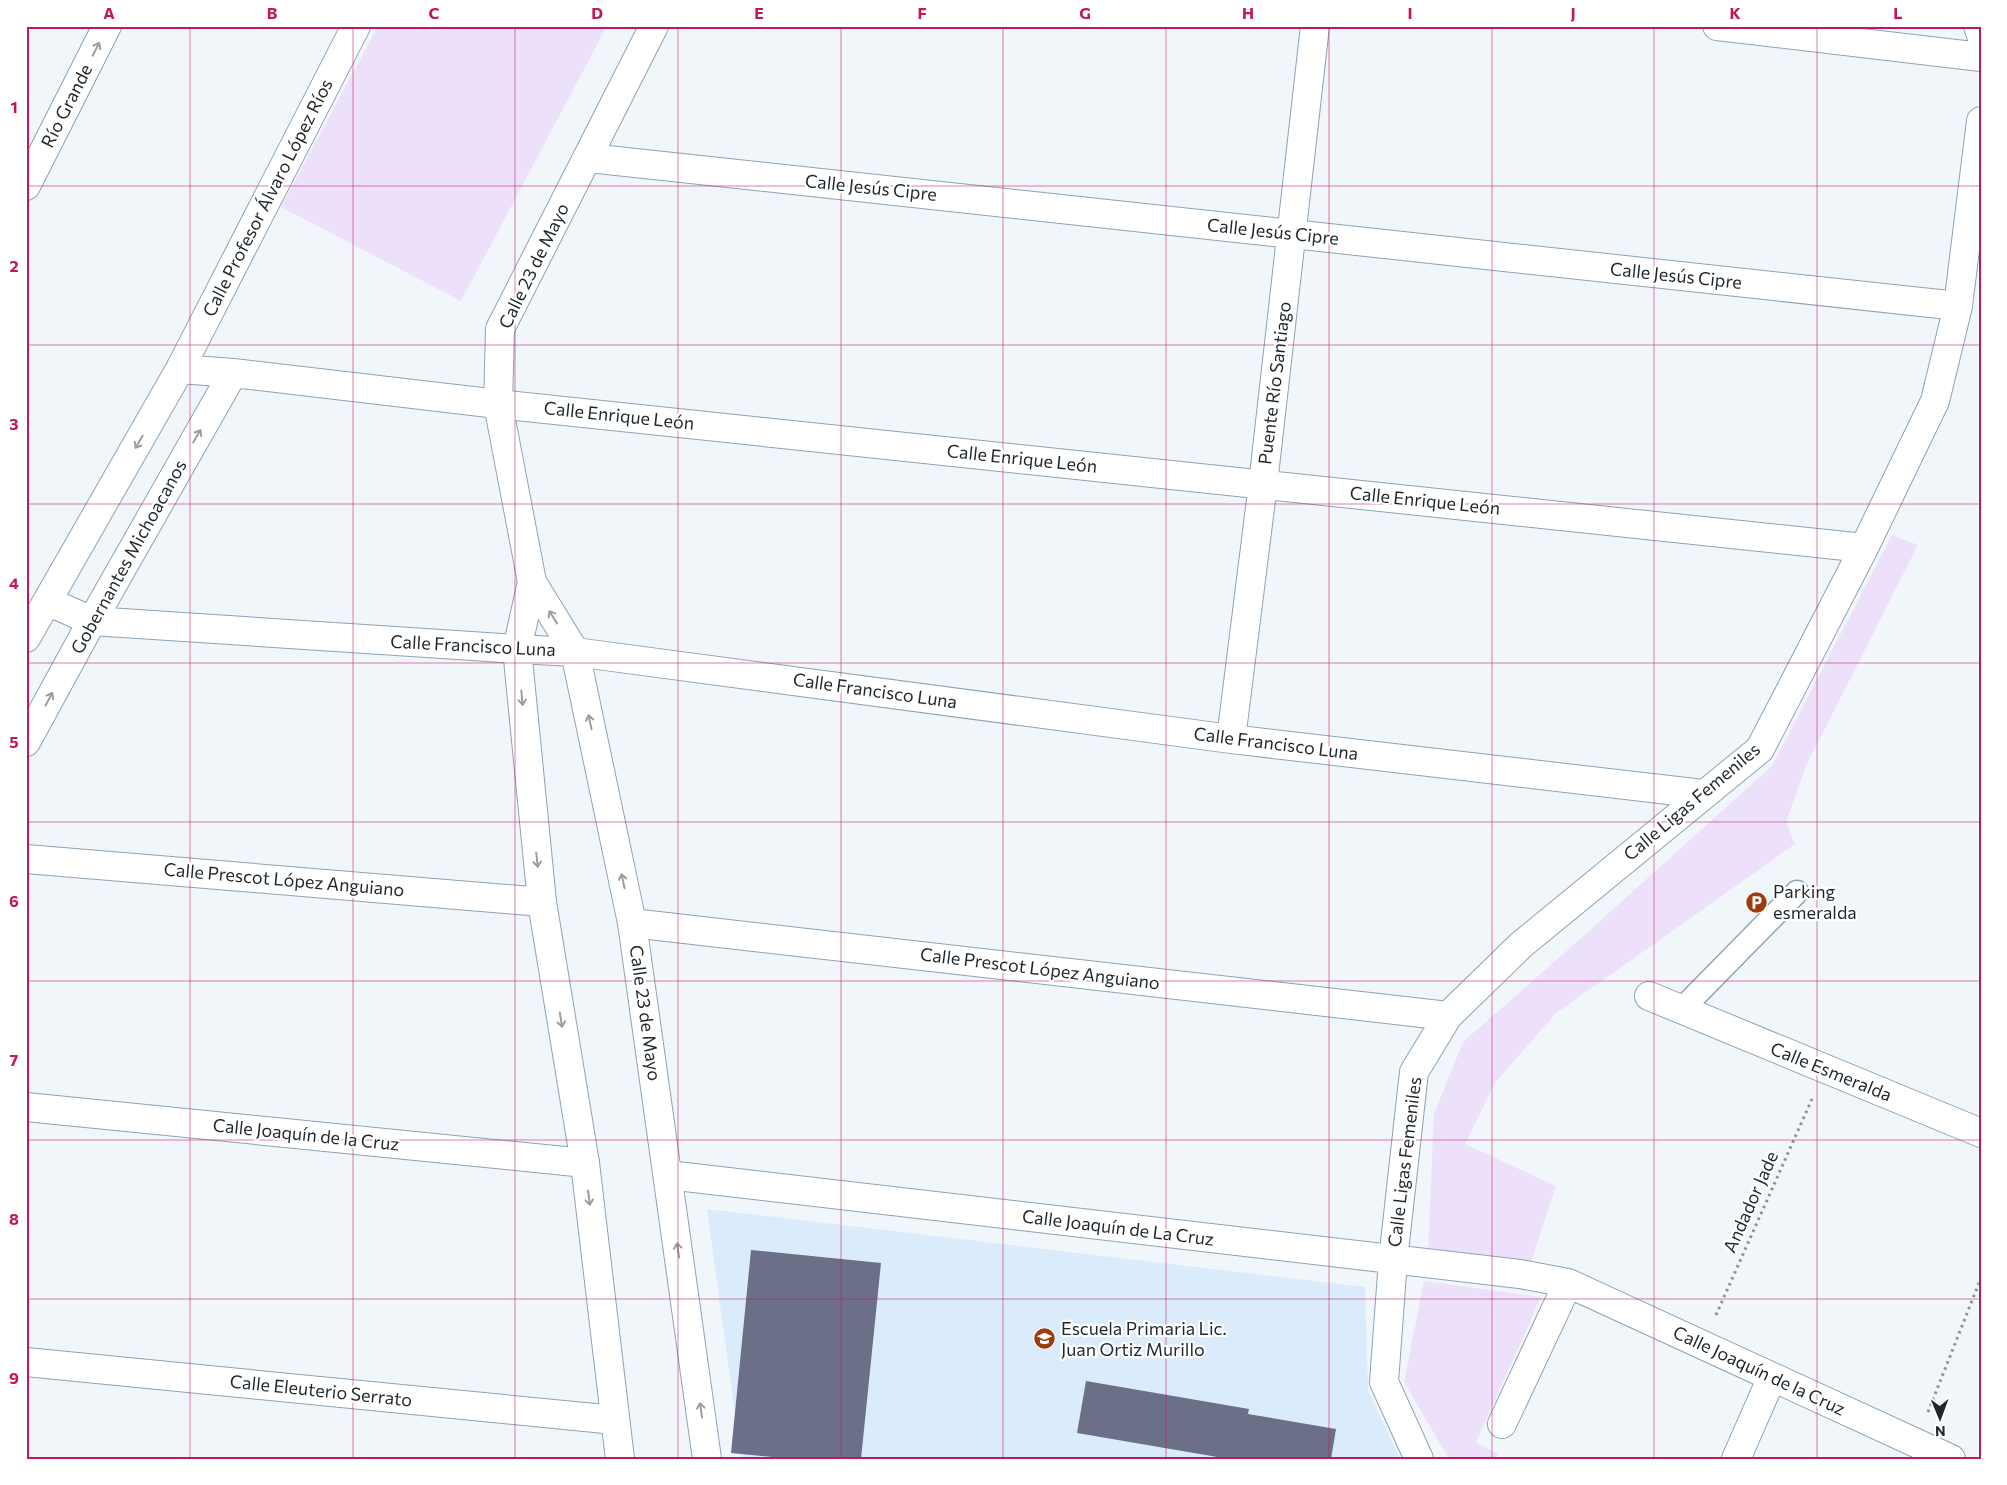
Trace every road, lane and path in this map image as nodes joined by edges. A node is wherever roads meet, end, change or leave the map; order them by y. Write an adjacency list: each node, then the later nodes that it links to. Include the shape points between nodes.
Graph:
1 (108, 26): 11 (street, Río Grande, one-way to 1)
2 (356, 26): 14 (street, Calle Profesor Álvaro López Ríos)
3 (654, 26): 10 (street, Calle 23 de Mayo)
4 (1315, 26): 12 (street, Puente Río Santiago)
5 (1717, 26): 8 (street)
6 (1978, 26): 7 (street)
7 (1981, 35)
8 (1981, 57)
9 (1981, 121): 13 (street, Calle Ligas Femeniles)
10 (589, 158): 12 (street, Calle Jesús Cipre); 16 (street, Calle 23 de Mayo, via 500,329)
11 (26, 186)
12 (1292, 234): 13 (street, Calle Jesús Cipre); 17 (street, Puente Río Santiago)
13 (1958, 306): 18 (street, Calle Ligas Femeniles, via 1935,401)
14 (180, 369): 15 (street, Calle Enrique León); 20 (street, one-way to 20)
15 (233, 373): 16 (street, Calle Enrique León); 21 (street, Gobernantes Michoacanos, one-way to 15)
16 (498, 404): 17 (street, Calle Enrique León); 19 (street, Calle 23 de Mayo)
17 (1263, 484): 18 (street, Calle Enrique León); 25 (street, Puente Río Santiago)
18 (1864, 548): 27 (street, Calle Ligas Femeniles, via 1760,749)
19 (532, 582): 23 (street, Calle 23 de Mayo); 24 (street, Calle 23 de Mayo, one-way to 19)
20 (47, 601): 21 (street, Calle Francisco Luna); 22 (street)
21 (92, 621): 23 (street, Calle Francisco Luna); 26 (street, Gobernantes Michoacanos, one-way to 21)
22 (26, 638)
23 (517, 649): 24 (street, Calle Francisco Luna); 30 (street, Calle 23 de Mayo, one-way to 30)
24 (575, 652): 25 (street, Calle Francisco Luna); 31 (street, Calle 23 de Mayo, one-way to 24)
25 (1231, 739): 27 (street, Calle Francisco Luna)
26 (26, 742)
27 (1703, 794): 34 (street, Calle Ligas Femeniles, via 1521,945)
28 (26, 859): 30 (street, Calle Prescot López Anguiano)
29 (1797, 892): 33 (lane)
30 (542, 902): 38 (street, Calle 23 de Mayo, one-way to 38)
31 (632, 923): 34 (street, Calle Prescot López Anguiano); 39 (street, Calle 23 de Mayo)
32 (1649, 996): 33 (street, Calle Esmeralda)
33 (1681, 1010): 35 (street, Calle Esmeralda)
34 (1448, 1016): 40 (street, Calle Ligas Femeniles, via 1414,1072)
35 (1825, 1069): 37 (street, Calle Esmeralda); 43 (path, Andador Jade)
36 (26, 1107): 38 (street, Calle Joaquín de la Cruz)
37 (1981, 1133)
38 (585, 1163): 46 (street, Calle 23 de Mayo, one-way to 46)
39 (668, 1174): 40 (street, Calle Joaquín de La Cruz); 50 (street, Calle 23 de Mayo, one-way to 39)
40 (1393, 1260): 42 (street, Calle Joaquín de La Cruz, via 1520,1274); 51 (street, Calle Ligas Femeniles, via 1384,1382)
41 (1981, 1278): 48 (path)
42 (1568, 1283): 43 (street, Calle Joaquín de la Cruz); 47 (street)
43 (1703, 1346): 45 (street, Calle Joaquín de la Cruz)
44 (26, 1362): 46 (street, Calle Eleuterio Serrato)
45 (1772, 1377): 48 (street, Calle Joaquín de la Cruz); 52 (street)
46 (615, 1420): 49 (street, Calle 23 de Mayo)
47 (1502, 1424)
48 (1916, 1443): 53 (street, Calle Joaquín de la Cruz)
49 (620, 1459)
50 (708, 1459)
51 (1419, 1459)
52 (1736, 1459)
53 (1951, 1459)

